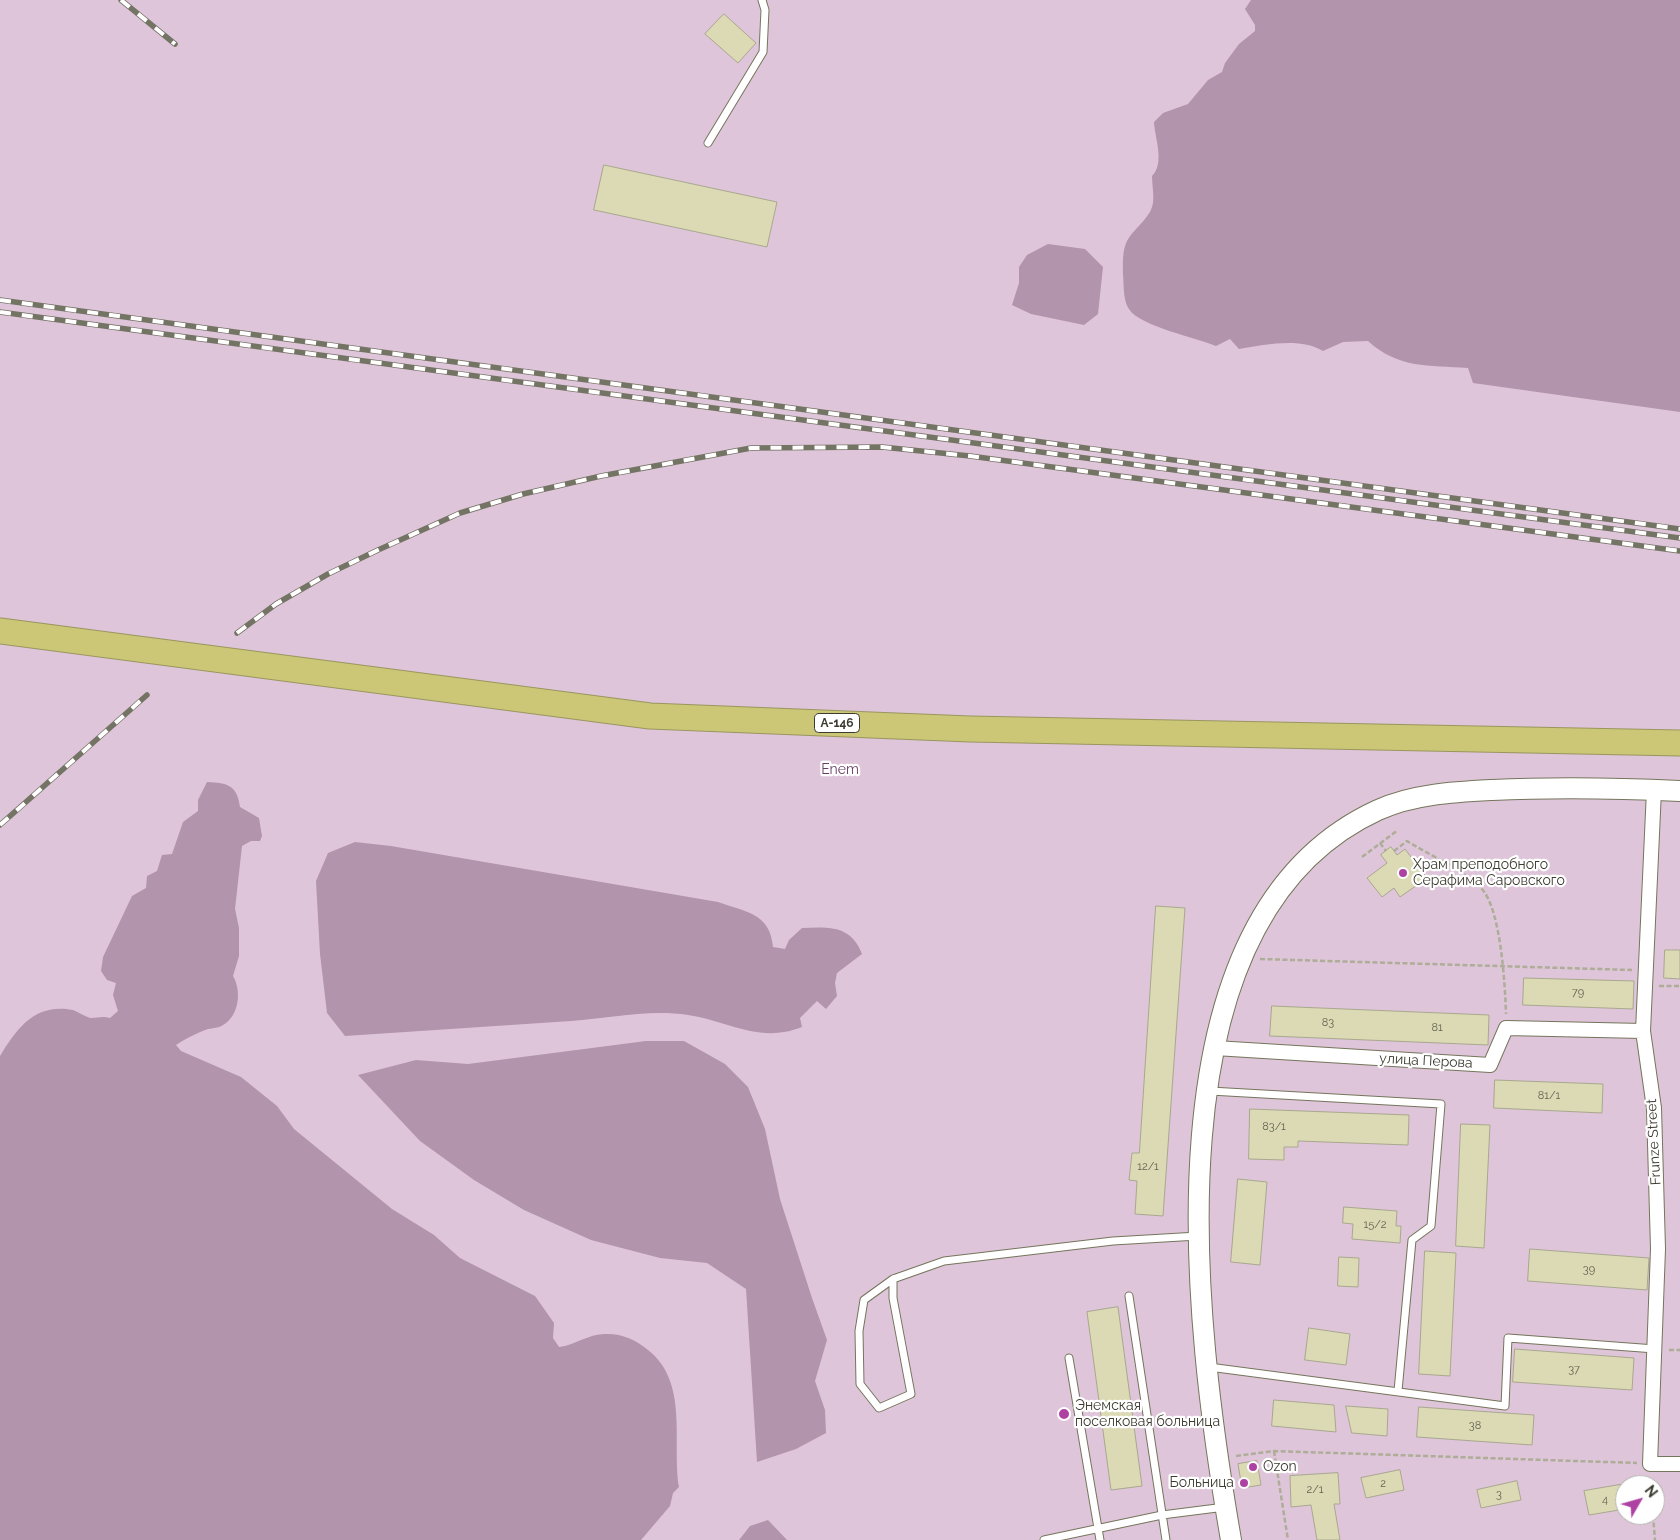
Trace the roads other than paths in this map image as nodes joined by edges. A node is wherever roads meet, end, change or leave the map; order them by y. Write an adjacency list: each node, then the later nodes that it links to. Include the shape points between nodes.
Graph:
1 (762, 0): 2 (lane, via 765,10 763,52)
2 (708, 143)
3 (0, 631): 4 (highway, А-146, via 650,716 970,728)
4 (1680, 743)
5 (1654, 790): 6 (street); 7 (street, Frunze Street); 8 (street, via 1556,787 1421,796 1380,809 1334,834 1297,868 1270,903 1242,958)
6 (1680, 792)
7 (1643, 1031): 8 (street, улица Перова, via 1506,1028 1490,1065); 13 (street, Frunze Street, via 1654,1117 1658,1250)
8 (1215, 1048): 9 (street)
9 (1207, 1091): 10 (street, via 1198,1191); 16 (lane, via 1441,1104 1430,1226 1412,1240)
10 (1198, 1236): 11 (lane, via 1113,1241 944,1261); 15 (street)
11 (892, 1279): 11 (lane, via 864,1300 859,1331 860,1384 879,1408 911,1394)
12 (1129, 1296): 19 (lane)
13 (1655, 1348): 16 (lane, via 1508,1338 1505,1406); 17 (street, Frunze Street, via 1650,1464)
14 (1069, 1358): 20 (lane)
15 (1208, 1367): 16 (lane); 18 (street)
16 (1398, 1391)
17 (1680, 1464)
18 (1226, 1507): 19 (lane); 24 (street)
19 (1162, 1515): 20 (lane); 23 (lane)
20 (1098, 1527): 21 (lane); 22 (lane)
21 (1044, 1540)
22 (1100, 1540)
23 (1166, 1540)
24 (1231, 1540)

